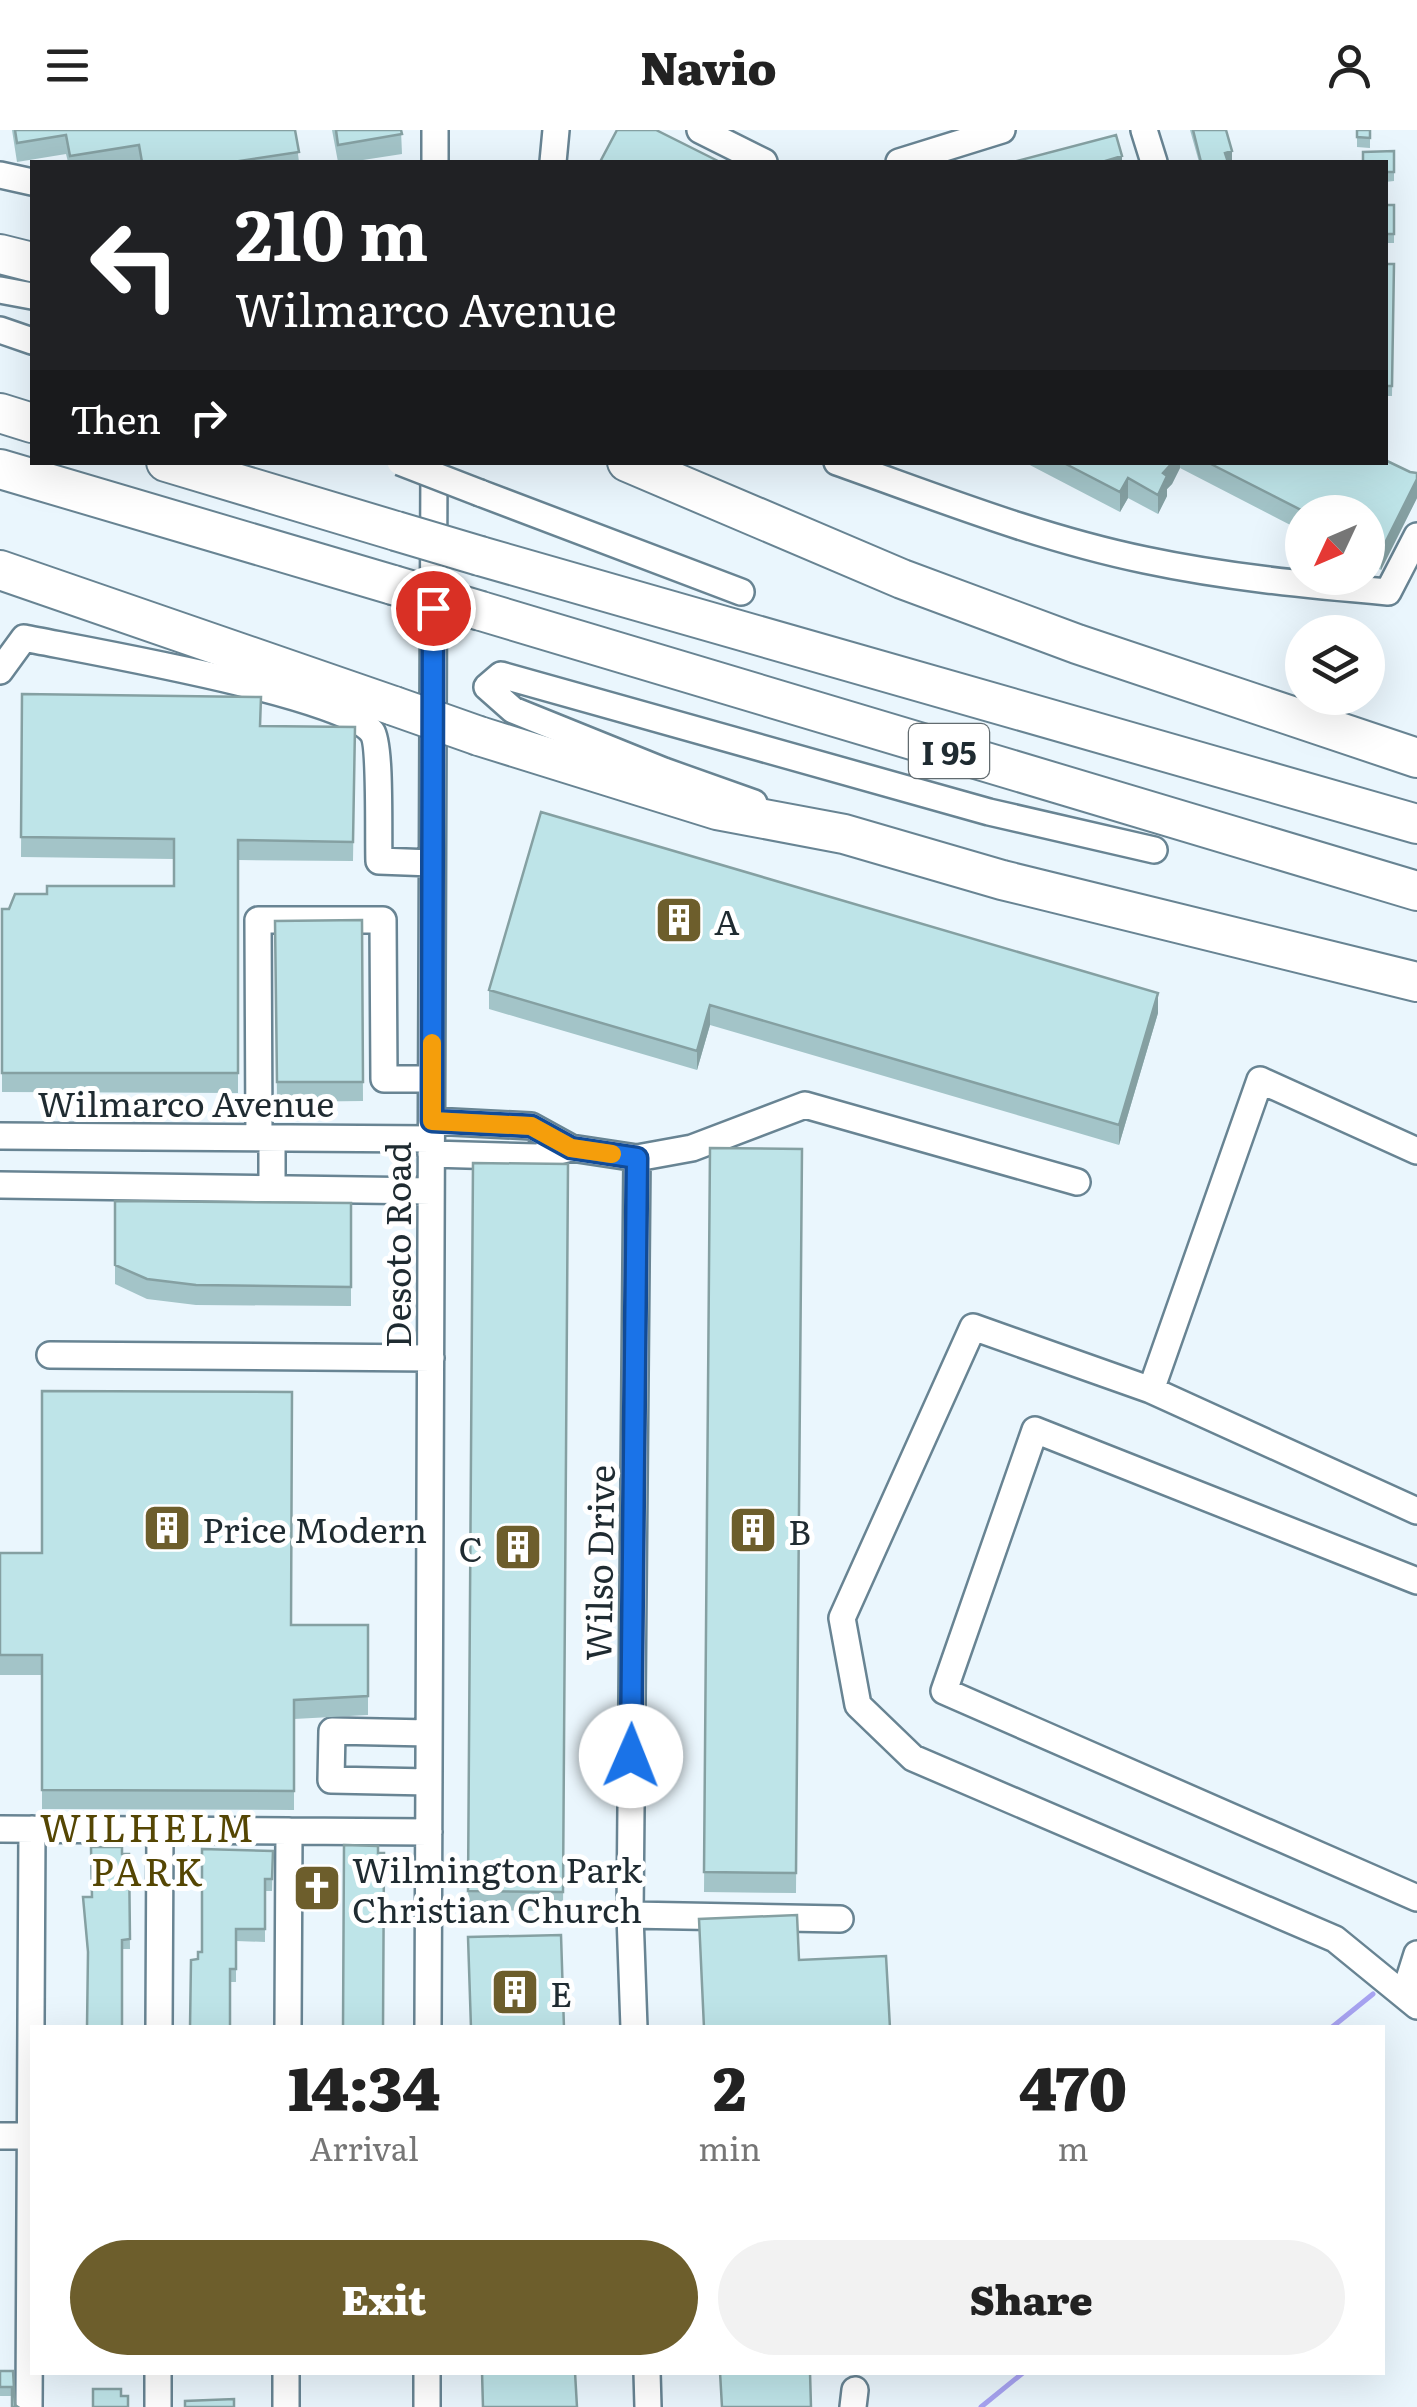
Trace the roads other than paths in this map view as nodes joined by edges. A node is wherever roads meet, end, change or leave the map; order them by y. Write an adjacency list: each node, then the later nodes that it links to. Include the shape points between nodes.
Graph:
1 (435, 130): 6 (street)
2 (556, 130): 7 (street)
3 (700, 130): 8 (street)
4 (1002, 130): 9 (street)
5 (1144, 130): 10 (street)
6 (435, 160)
7 (552, 160)
8 (760, 160)
9 (905, 160)
10 (1153, 160)
11 (0, 175): 12 (street)
12 (30, 182)
13 (0, 254): 14 (highway)
14 (30, 262)
15 (0, 290): 16 (street)
16 (30, 296)
17 (0, 330): 18 (street)
18 (30, 340)
19 (0, 413): 20 (highway)
20 (30, 422)
21 (176, 465): 34 (highway, I 95, bridge)
22 (408, 465): 29 (street, bridge)
23 (434, 465): 37 (street, Desoto Road)
24 (634, 465): 30 (highway, via 902,579)
25 (846, 465): 27 (street, via 976,513 1143,560 1282,584 1388,592)
26 (0, 469): 38 (highway, I 95, bridge)
27 (1417, 536)
28 (0, 570): 35 (highway, bridge, via 479,736 718,810)
29 (742, 592)
30 (1078, 644): 32 (highway); 33 (highway)
31 (0, 671): 37 (street, via 24,638 277,691 362,722 376,740 379,861)
32 (1417, 740)
33 (1417, 758)
34 (1417, 824)
35 (844, 834): 36 (street, via 512,710 487,687 501,675 989,812); 39 (highway, via 1002,880)
36 (1154, 850)
37 (432, 863): 40 (street, Desoto Road)
38 (1417, 891)
39 (1417, 982)
40 (432, 1079): 42 (street, via 384,1079 383,920 258,920); 43 (street, Desoto Road)
41 (0, 1136): 42 (street, Wilmarco Avenue)
42 (266, 1138): 43 (street, Wilmarco Avenue); 48 (street)
43 (431, 1138): 45 (street, Wilmarco Avenue, via 537,1157 571,1148); 49 (street, Desoto Road)
44 (1417, 1151): 52 (street, via 1260,1080)
45 (637, 1158): 46 (street, Wilmarco Avenue, via 692,1148 805,1105); 63 (street, Wilso Drive)
46 (1077, 1182)
47 (0, 1185): 48 (street)
48 (272, 1189): 49 (street)
49 (432, 1191): 51 (street, Desoto Road)
50 (50, 1355): 51 (street)
51 (430, 1358): 55 (street, Desoto Road)
52 (1151, 1390): 53 (street); 66 (street, via 973,1327 842,1618 858,1706 913,1758 1335,1939)
53 (1417, 1511)
54 (1417, 1581): 62 (street, via 1036,1430 944,1691)
55 (429, 1733): 56 (street, Desoto Road); 56 (street, via 332,1731 331,1780)
56 (429, 1782): 61 (street, Desoto Road)
57 (0, 1828): 58 (street)
58 (32, 1829): 59 (street); 67 (street)
59 (160, 1830): 60 (street); 68 (street)
60 (289, 1831): 61 (street); 69 (street)
61 (429, 1832): 70 (street, Desoto Road)
62 (1417, 1898)
63 (630, 1915): 64 (street); 71 (street, Wilso Drive)
64 (840, 1918)
65 (1417, 1954): 66 (street)
66 (1410, 2001)
67 (32, 2025)
68 (159, 2025)
69 (288, 2025)
70 (428, 2025)
71 (634, 2025)
72 (0, 2136): 73 (street)
73 (30, 2136)
74 (30, 2317): 79 (street)
75 (158, 2375): 80 (street)
76 (286, 2375): 81 (street)
77 (427, 2375): 82 (street)
78 (647, 2375): 83 (street)
79 (29, 2407)
80 (158, 2407)
81 (286, 2407)
82 (427, 2407)
83 (648, 2407)

